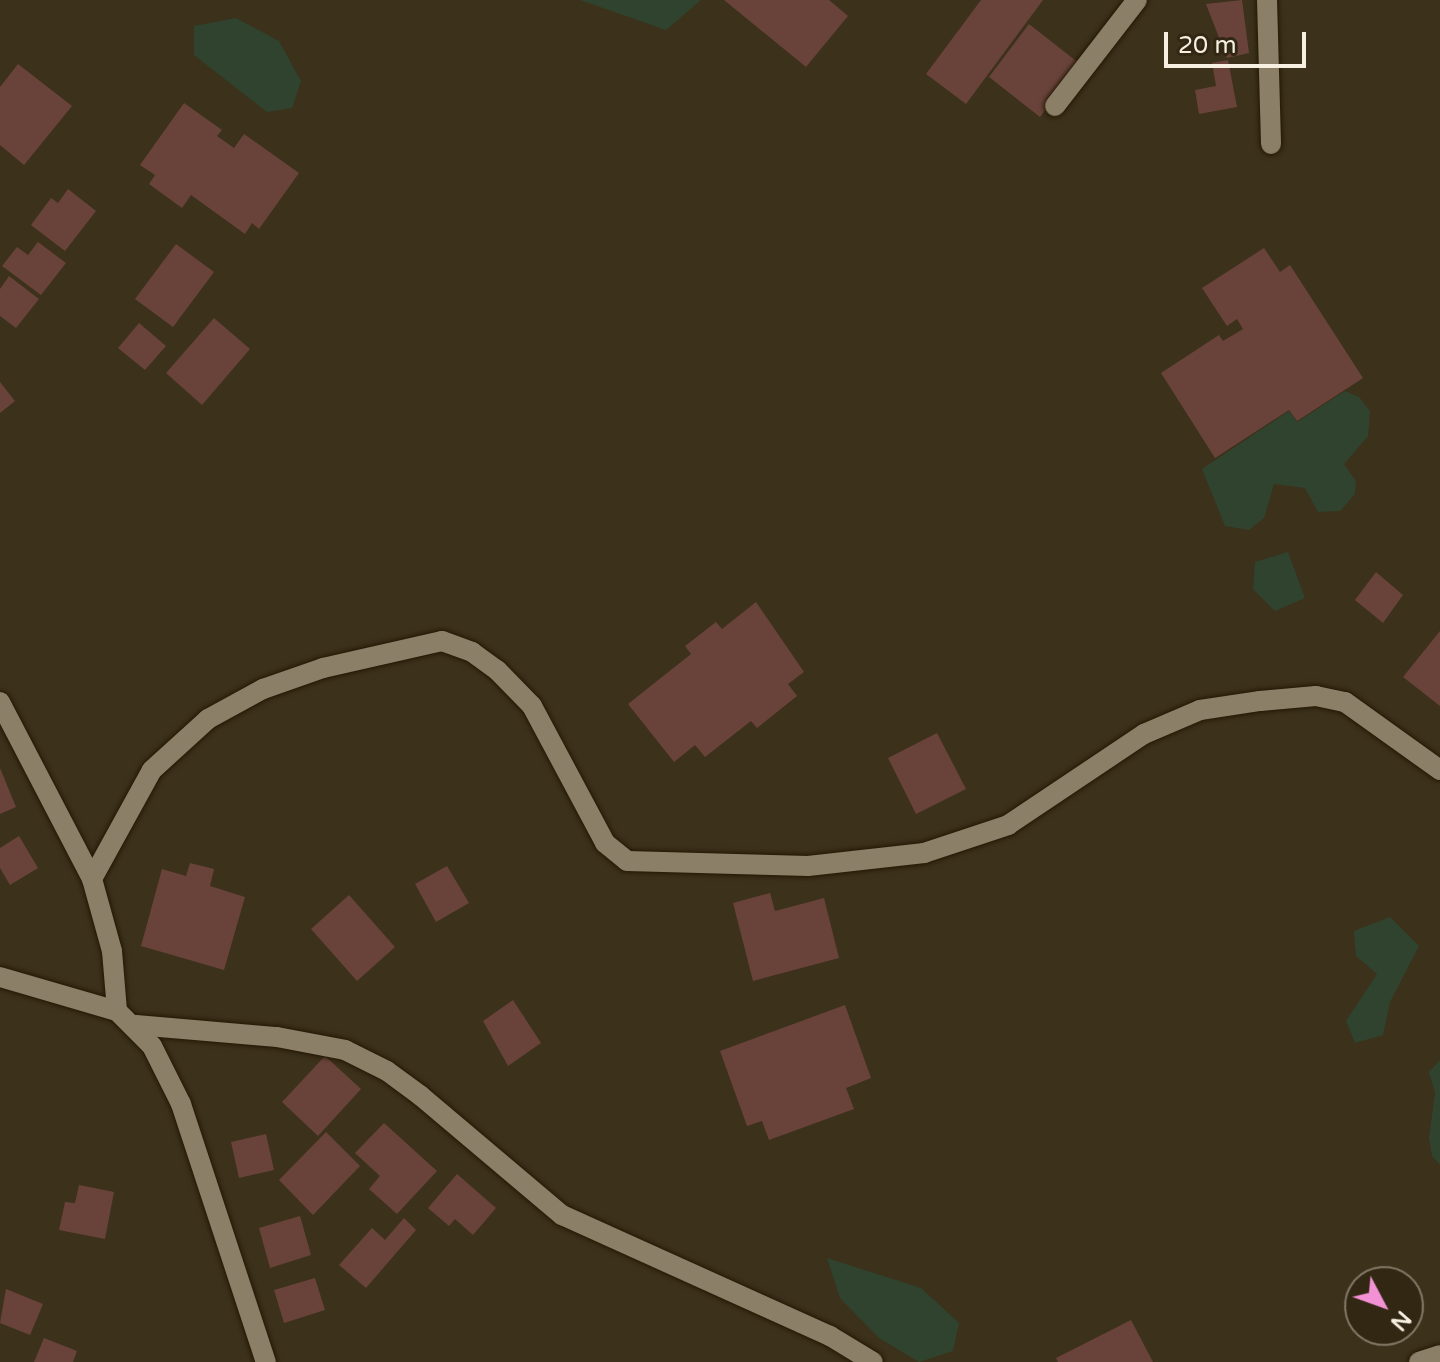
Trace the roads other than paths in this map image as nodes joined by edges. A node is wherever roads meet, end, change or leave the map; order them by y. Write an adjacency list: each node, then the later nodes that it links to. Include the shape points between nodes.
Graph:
1 (1137, 0): 3 (street)
2 (1267, 0): 4 (street)
3 (1055, 106)
4 (1271, 144)
5 (0, 702): 7 (street)
6 (1440, 770): 7 (street, via 1345,702 1316,696 1260,701 1200,710 1144,734 1008,825 924,853 808,866 627,861 605,843 532,706 497,670 472,652 442,641 323,668 263,689 208,719 152,770)
7 (92, 879): 9 (street, via 112,951)
8 (0, 977): 9 (street)
9 (117, 1011): 10 (street)
10 (136, 1025): 12 (street, via 181,1104); 13 (street, via 277,1037 345,1050 421,1096 562,1215 830,1336)
11 (1440, 1355): 14 (street)
12 (266, 1362)
13 (873, 1362)
14 (1419, 1362)

